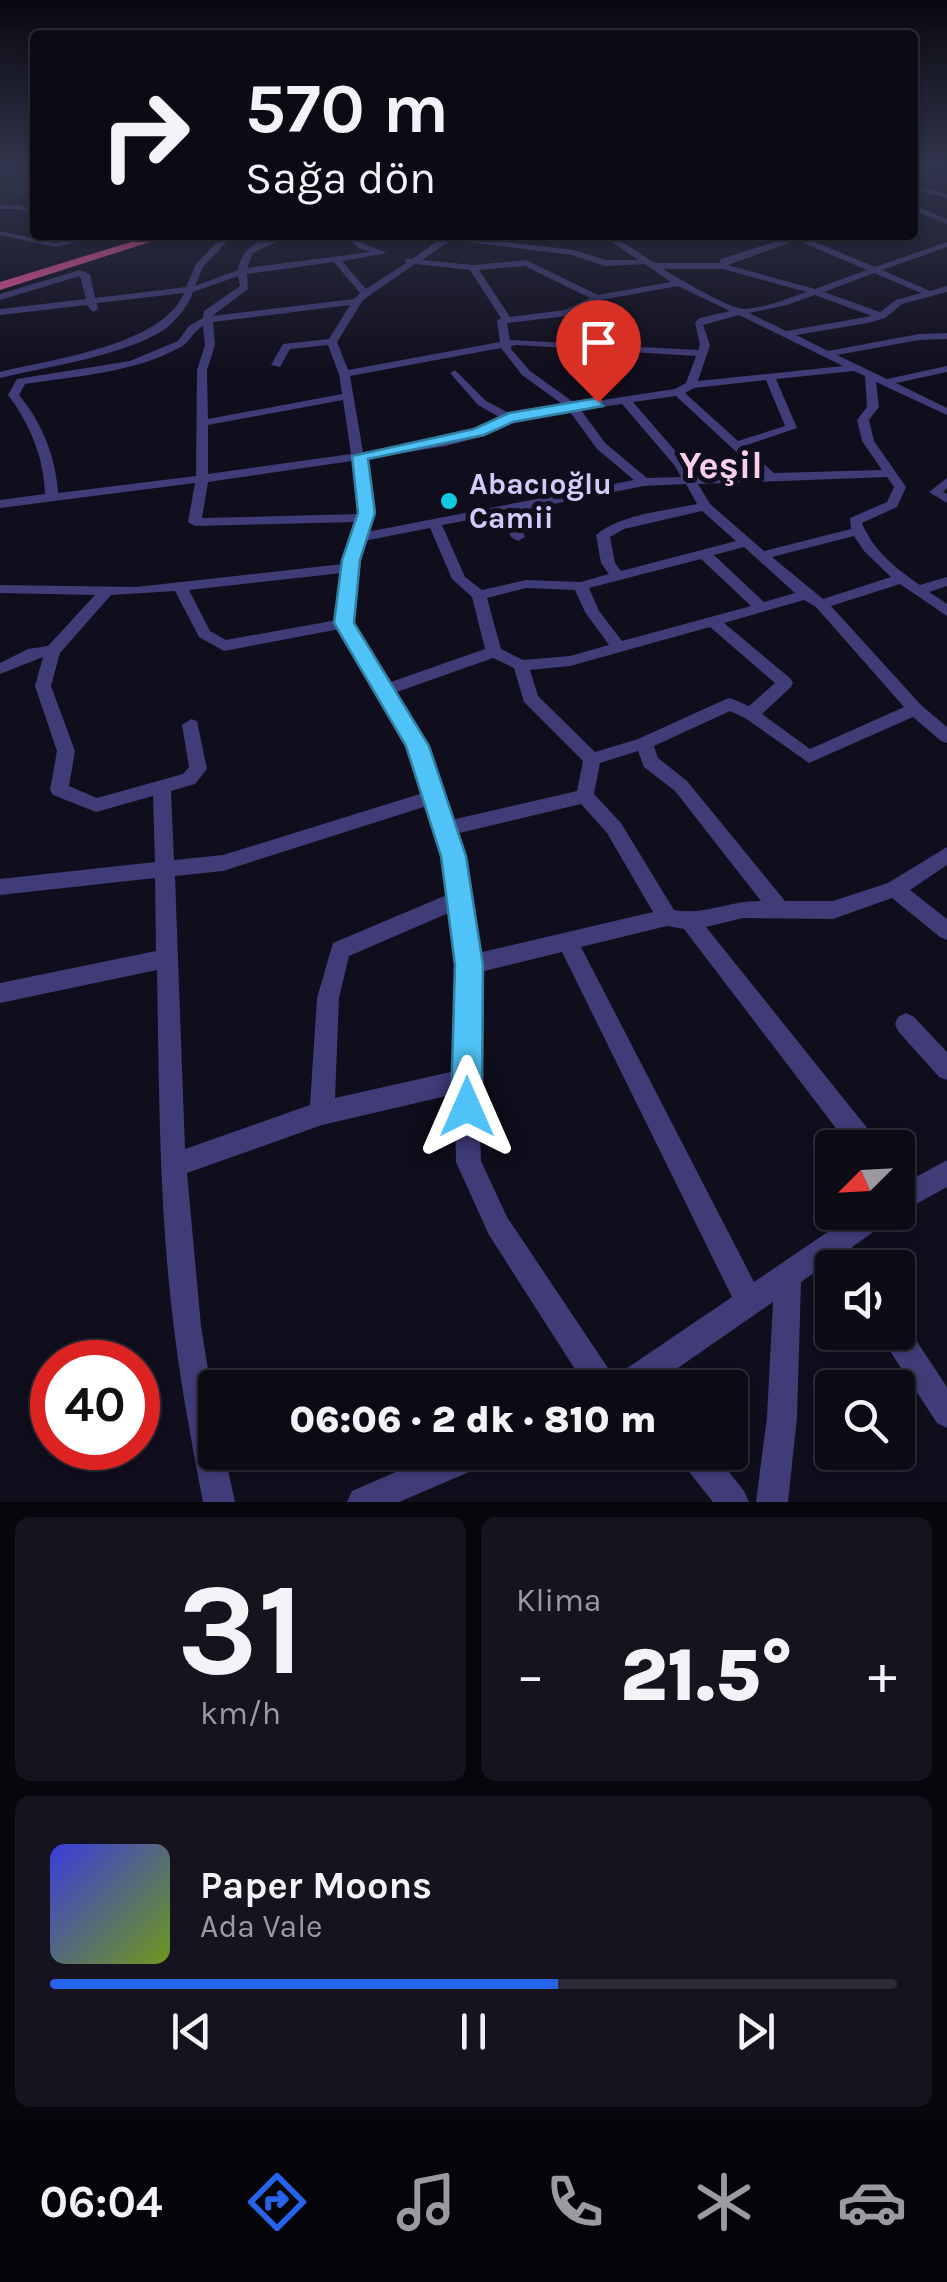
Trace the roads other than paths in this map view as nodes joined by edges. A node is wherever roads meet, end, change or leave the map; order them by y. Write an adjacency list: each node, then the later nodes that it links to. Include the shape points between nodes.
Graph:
1 (32, 240): 2 (street)
2 (79, 240)
3 (124, 240): 27 (highway)
4 (150, 240): 29 (highway)
5 (224, 240): 31 (street, via 199,266)
6 (269, 240): 24 (street, via 242,256)
7 (355, 240): 16 (street)
8 (441, 240): 19 (street)
9 (462, 240): 15 (street)
10 (613, 240): 21 (street)
11 (785, 240): 22 (street)
12 (807, 240): 25 (street)
13 (947, 244): 14 (street)
14 (927, 250): 17 (street); 25 (street)
15 (530, 252): 20 (street); 21 (street, via 546,248)
16 (383, 253): 18 (street); 19 (street)
17 (947, 260)
18 (338, 262): 24 (street); 36 (street)
19 (414, 262): 23 (street); 36 (street)
20 (526, 263): 23 (street); 37 (street)
21 (648, 264): 22 (street); 28 (street)
22 (723, 266): 33 (street)
23 (473, 268): 44 (street, via 507,319)
24 (240, 272): 31 (street); 43 (street, via 245,288 214,305)
25 (870, 272): 33 (street); 34 (street)
26 (157, 273): 32 (street)
27 (0, 278)
28 (680, 283): 37 (street); 41 (street)
29 (0, 286)
30 (947, 288): 34 (street)
31 (190, 289): 32 (street); 56 (street, via 175,316 150,334)
32 (166, 290): 39 (street, via 126,290)
33 (811, 290): 41 (street); 42 (street)
34 (926, 292): 38 (street); 42 (street)
35 (0, 297): 39 (street, via 80,273 86,274)
36 (362, 297): 43 (street); 47 (street)
37 (596, 298): 44 (street, via 567,313)
38 (947, 300)
39 (92, 304): 40 (street)
40 (0, 312)
41 (741, 313): 45 (street); 49 (street, via 698,324)
42 (887, 314): 45 (street); 46 (street)
43 (207, 320): 67 (street); 78 (street, via 182,343 132,364 15,385 13,395 53,478)
44 (502, 321): 48 (street)
45 (786, 334): 50 (street)
46 (944, 340): 50 (street, via 919,337)
47 (332, 342): 51 (street, via 286,346); 55 (street)
48 (503, 345): 49 (street); 55 (street); 64 (street)
49 (703, 352): 60 (street)
50 (826, 354): 52 (street)
51 (276, 364)
52 (856, 368): 57 (street); 58 (street)
53 (947, 369): 59 (street)
54 (455, 373): 66 (street, via 482,403)
55 (344, 374): 62 (street)
56 (0, 375)
57 (870, 375): 59 (street); 71 (street, via 874,407 863,420)
58 (771, 379): 60 (street); 68 (street, via 791,428)
59 (888, 382): 65 (street)
60 (691, 385): 61 (street)
61 (678, 392): 63 (street); 68 (street)
62 (349, 396): 67 (street); 69 (street)
63 (625, 400): 64 (street); 72 (street)
64 (570, 405): 66 (street); 77 (street)
65 (947, 412)
66 (509, 418): 69 (street, via 478,432)
67 (202, 423): 75 (street)
68 (740, 444): 70 (street)
69 (360, 456): 75 (street); 83 (street)
70 (756, 461): 73 (street); 74 (street)
71 (890, 473): 74 (street); 86 (street, via 900,488 897,497 855,520)
72 (686, 478): 73 (street); 77 (street); 81 (street)
73 (707, 478): 74 (street)
74 (772, 478)
75 (202, 480): 78 (street); 83 (street, via 199,523)
76 (947, 482): 79 (street, via 935,492)
77 (639, 484): 82 (street); 84 (street)
78 (52, 497): 80 (street)
79 (947, 499)
80 (0, 504)
81 (705, 506): 84 (street); 89 (street)
82 (505, 508): 85 (street); 87 (street)
83 (365, 518): 88 (street)
84 (654, 518): 93 (street, via 603,535 608,563)
85 (435, 524): 88 (street); 101 (street, via 459,579)
86 (858, 532): 91 (street); 94 (street)
87 (518, 537)
88 (358, 538): 92 (street)
89 (744, 542): 90 (street); 91 (street)
90 (703, 552): 93 (street); 103 (street)
91 (761, 556): 102 (street)
92 (350, 568): 97 (street); 106 (street)
93 (619, 578): 96 (street)
94 (904, 578): 99 (street); 102 (street)
95 (947, 581): 99 (street)
96 (581, 586): 101 (street, via 526,584); 107 (street)
97 (180, 588): 100 (street); 106 (street, via 204,634 224,646)
98 (0, 590): 100 (street)
99 (920, 590): 104 (street)
100 (106, 592): 108 (street)
101 (479, 595): 109 (street)
102 (814, 600): 103 (street); 113 (street)
103 (760, 606): 105 (street)
104 (947, 611)
105 (715, 622): 107 (street); 114 (street, via 786,683)
106 (344, 623): 112 (street)
107 (616, 644): 110 (street, via 570,660)
108 (53, 651): 111 (street); 119 (street, via 42,686 66,751 59,790 96,805)
109 (494, 652): 110 (street); 112 (street)
110 (521, 665): 118 (street, via 530,698)
111 (0, 668)
112 (386, 690): 121 (street, via 417,746)
113 (915, 709): 114 (street, via 810,757); 116 (street)
114 (751, 714): 117 (street, via 730,704)
115 (191, 725): 119 (street, via 198,769)
116 (947, 737)
117 (644, 744): 118 (street); 128 (street, via 650,762 681,786)
118 (592, 759): 120 (street)
119 (162, 790): 124 (street)
120 (585, 796): 122 (street); 129 (street)
121 (434, 797): 122 (street); 124 (street, via 223,863)
122 (444, 829): 127 (street)
123 (947, 855): 126 (street)
124 (164, 870): 125 (street); 132 (street)
125 (0, 886)
126 (896, 889): 128 (street, via 833,910); 130 (street)
127 (460, 898): 133 (street); 138 (street, via 340,950 328,998)
128 (780, 910): 129 (street)
129 (679, 920): 131 (street); 139 (street)
130 (947, 931)
131 (568, 942): 133 (street); 147 (street)
132 (165, 959): 134 (street); 140 (street)
133 (469, 965): 137 (street)
134 (0, 993)
135 (906, 1024): 136 (street)
136 (947, 1069)
137 (466, 1080): 138 (street); 149 (street, via 469,1162 498,1226)
138 (322, 1113): 140 (street)
139 (852, 1130)
140 (173, 1166): 154 (street, via 196,1408)
141 (947, 1172): 142 (street)
142 (915, 1187)
143 (855, 1230): 144 (street)
144 (835, 1244): 145 (street); 146 (street)
145 (839, 1250)
146 (788, 1276): 147 (street); 157 (street)
147 (750, 1303): 150 (street)
148 (906, 1350): 151 (street)
149 (592, 1370)
150 (650, 1370)
151 (947, 1413)
152 (437, 1470): 155 (street)
153 (707, 1470): 156 (street)
154 (219, 1502)
155 (363, 1502)
156 (734, 1502)
157 (772, 1502)

